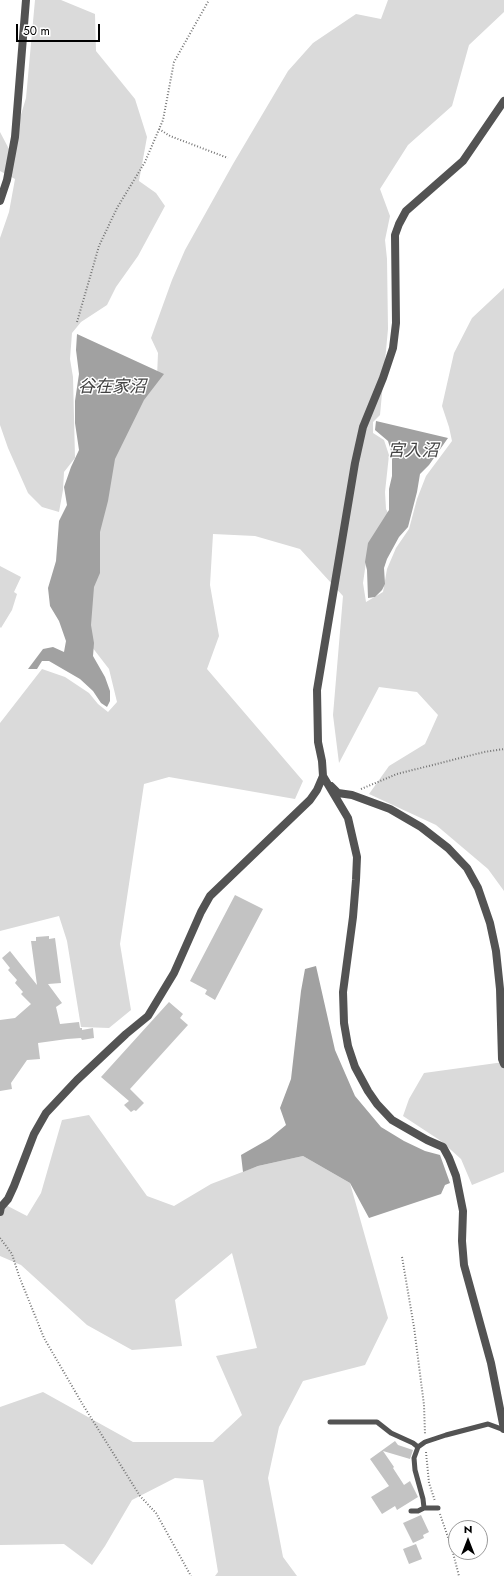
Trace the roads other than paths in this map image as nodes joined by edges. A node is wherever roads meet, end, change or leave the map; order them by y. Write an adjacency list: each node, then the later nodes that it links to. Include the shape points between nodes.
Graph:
1 (26, 0): 3 (street, via 15,137 7,180)
2 (504, 101): 4 (street, via 463,161 406,211 395,235 396,323 393,348 363,427 355,463 317,690 318,742)
3 (0, 200)
4 (323, 776): 5 (street, via 338,793 352,795 390,809 421,827 448,848 466,868 478,888 496,950); 6 (street, via 310,800 210,896 174,973 148,1016 77,1080 46,1113 34,1134 8,1199); 8 (street, via 348,818 357,857 353,917 343,992 348,1046 355,1067 377,1104 392,1120 443,1147 450,1158 464,1211 464,1265 491,1363)
5 (504, 1064)
6 (0, 1208)
7 (330, 1422): 9 (lane, via 377,1422 391,1433)
8 (504, 1429): 9 (lane, via 488,1424 446,1435)
9 (418, 1447): 10 (lane, via 414,1458 415,1470)
10 (424, 1508): 11 (lane); 12 (lane)
11 (438, 1508)
12 (411, 1511)

